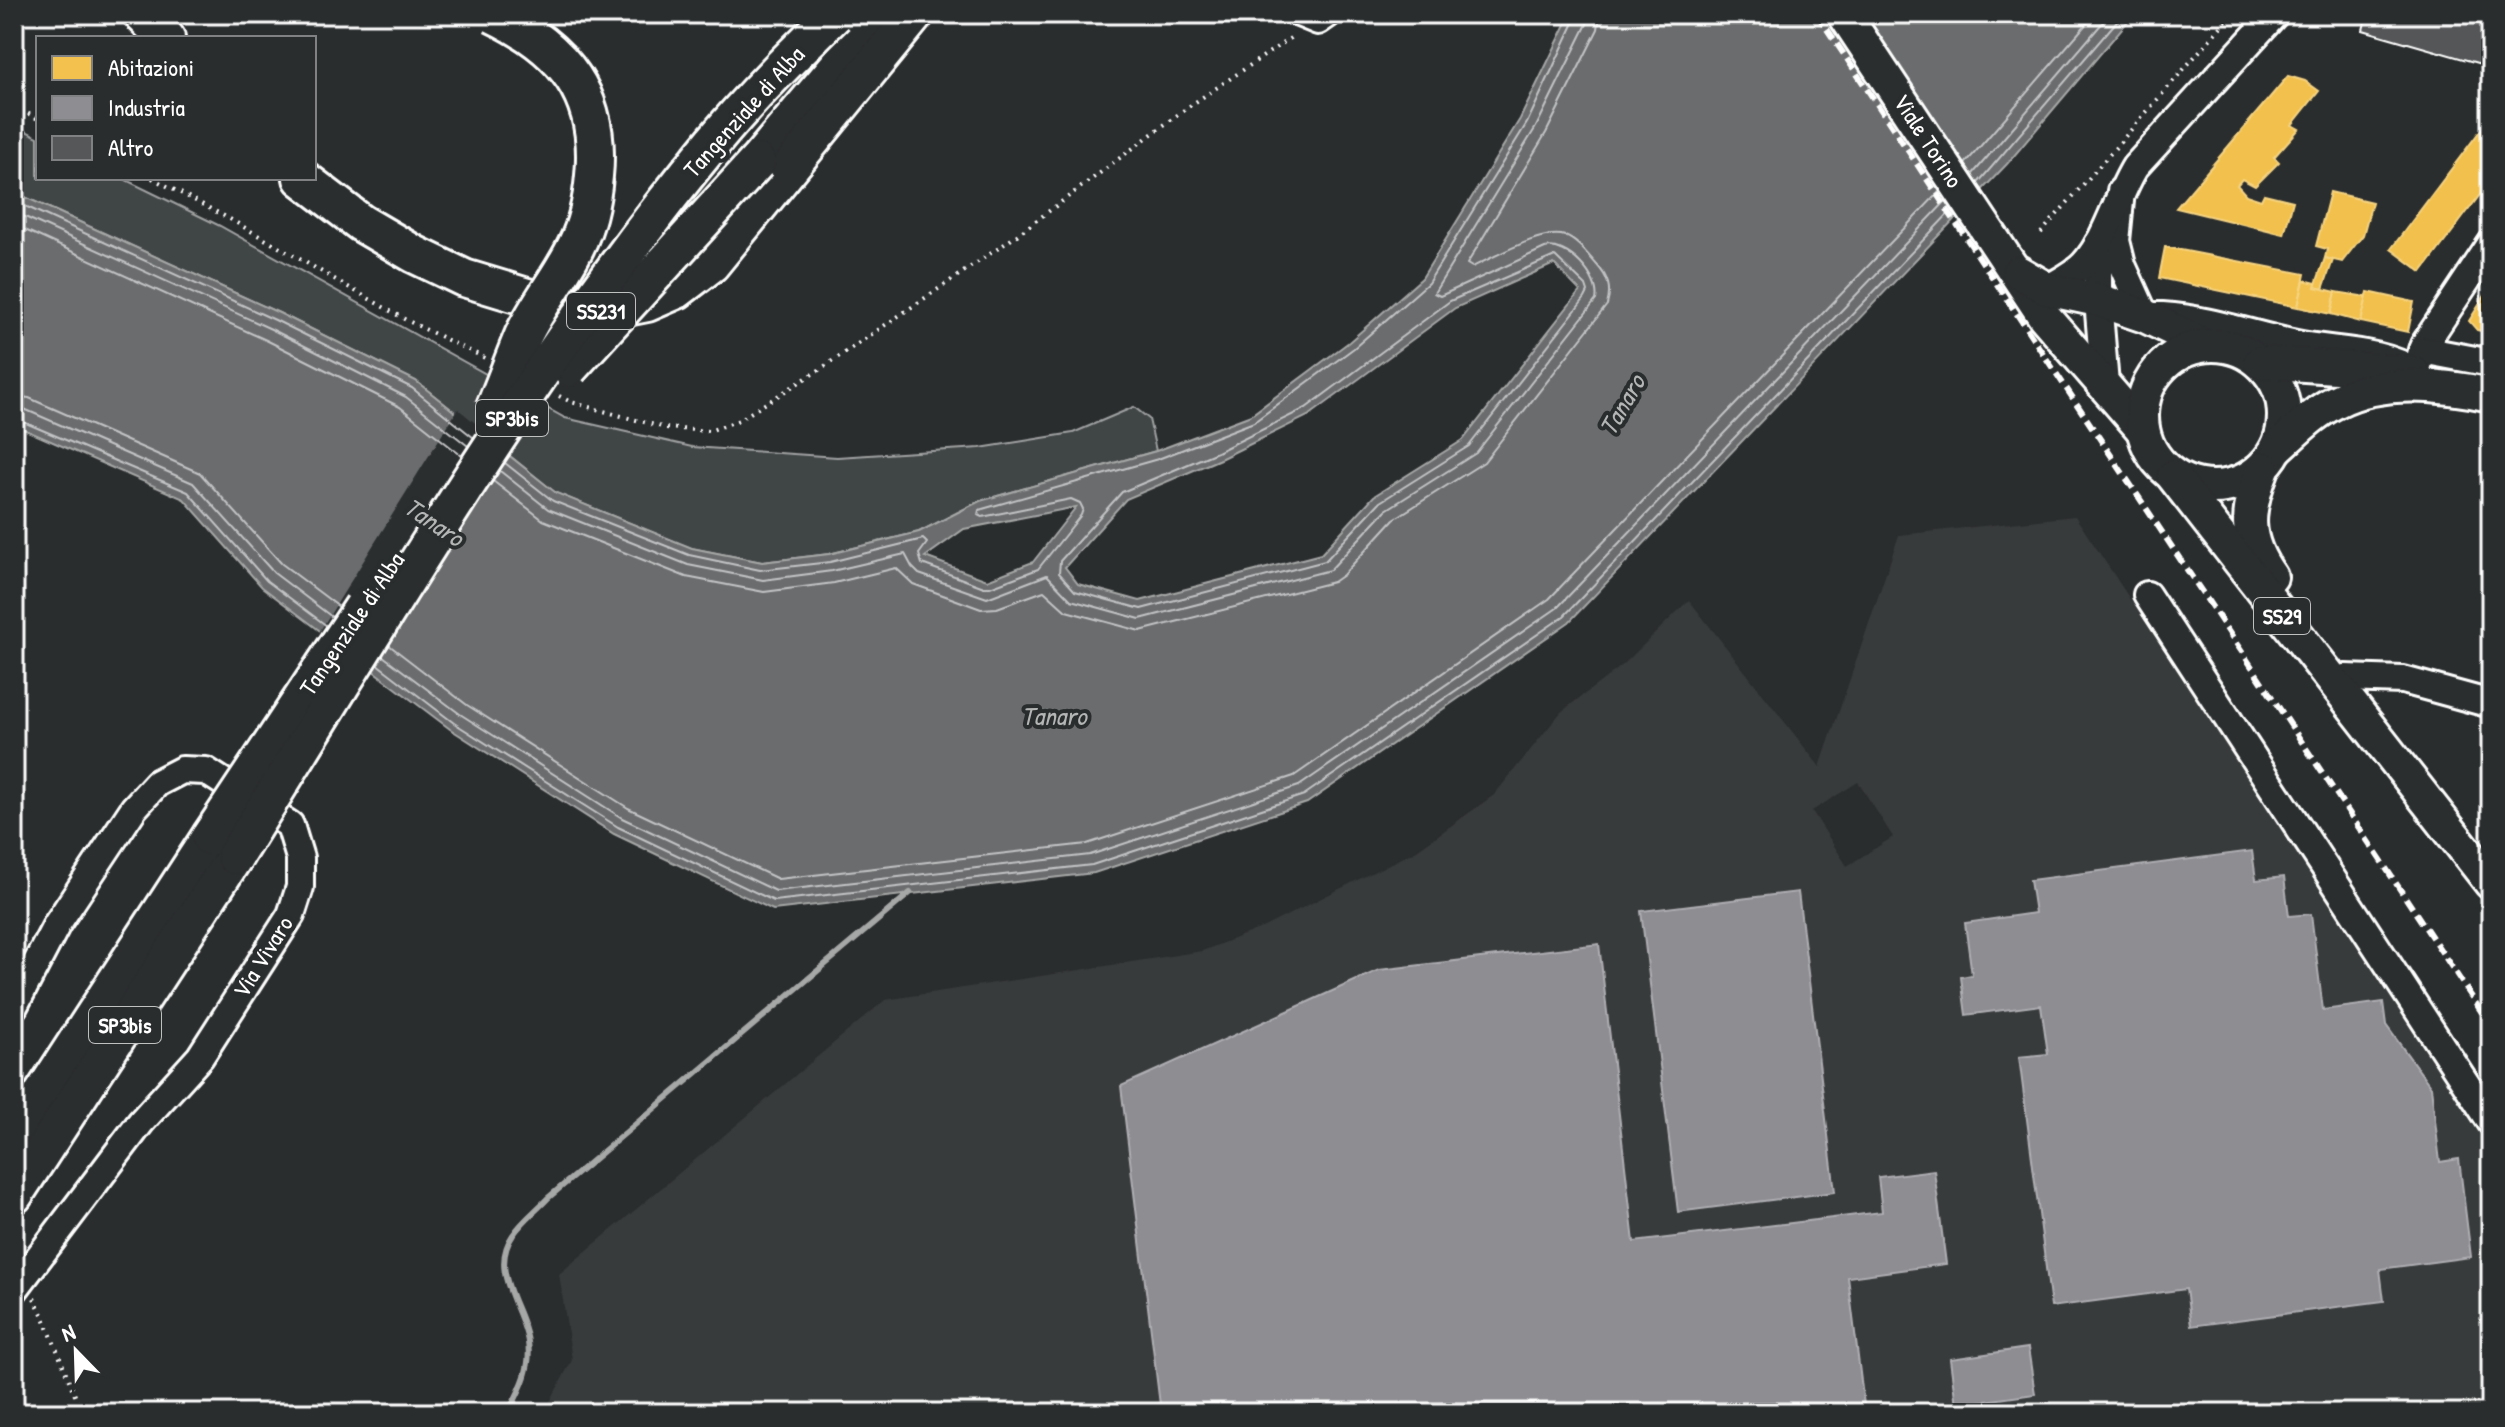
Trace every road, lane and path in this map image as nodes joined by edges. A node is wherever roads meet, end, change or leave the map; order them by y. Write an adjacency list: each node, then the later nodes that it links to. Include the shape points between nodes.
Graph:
1 (142, 14): 11 (highway)
2 (493, 14): 31 (highway, bridge, via 536,40 580,85 597,147 592,195 577,245 524,333)
3 (799, 14): 31 (highway, Tangenziale di Alba / SP3bis, bridge, via 695,126 616,225)
4 (835, 14): 34 (highway, Tangenziale di Alba / SP3bis, bridge, via 716,139 633,242)
5 (882, 14): 34 (highway, bridge, via 757,162)
6 (915, 14): 15 (highway, SS231, via 711,264 677,290 647,303 602,312 464,278 361,223)
7 (1844, 14): 20 (main road, Viale Torino)
8 (2232, 14): 17 (path)
9 (2275, 14): 16 (street, via 2135,167)
10 (1316, 16): 30 (path, via 1009,241 739,420 709,431 665,428)
11 (164, 36)
12 (14, 106): 13 (path)
13 (36, 118)
14 (156, 180): 25 (path, via 406,320)
15 (305, 180)
16 (2121, 191): 18 (street); 23 (street, via 2116,241)
17 (2041, 233)
18 (2098, 244): 21 (street, via 2085,264); 22 (street)
19 (2491, 244): 26 (street)
20 (2012, 268): 21 (main road, Viale Torino); 29 (main road, Viale Torino, via 2044,316)
21 (2047, 289): 22 (main road, Viale Torino)
22 (2098, 300): 23 (main road, Viale Torino); 29 (street)
23 (2145, 316): 24 (main road, Viale Torino); 26 (street, via 2172,315 2295,344)
24 (2205, 345): 27 (main road, via 2234,349); 32 (main road, via 2171,359 2155,376 2146,392)
25 (491, 361)
26 (2419, 361): 27 (main road, via 2357,366); 28 (main road)
27 (2260, 362): 33 (main road, via 2282,396 2285,421)
28 (2483, 384): 33 (main road, via 2373,389 2339,399 2317,412)
29 (2105, 385): 32 (main road, Viale Torino)
30 (557, 395)
31 (494, 409): 40 (highway, Tangenziale di Alba / SP3bis, bridge)
32 (2143, 430): 35 (main road, via 2149,448)
33 (2270, 458): 35 (main road, via 2240,483 2214,488); 37 (main road, via 2249,510 2252,543)
34 (479, 466): 40 (highway, Tangenziale di Alba / SP3bis, bridge)
35 (2173, 476): 39 (main road, SS29)
36 (2147, 595): 43 (street)
37 (2345, 678): 38 (street, via 2403,680); 39 (main road)
38 (2491, 704)
39 (2390, 756): 41 (main road, SS29)
40 (223, 847): 44 (highway, Tangenziale di Alba / SP3bis); 45 (highway, SP3bis)
41 (2491, 883)
42 (14, 1006): 46 (street, Via Vivaro, via 57,924 134,808 157,783 182,770 206,771 290,825 300,858 300,887 291,915 200,1057 141,1122)
43 (2491, 1122)
44 (14, 1138)
45 (14, 1195)
46 (19, 1284): 47 (path, via 45,1320)
47 (82, 1413)

